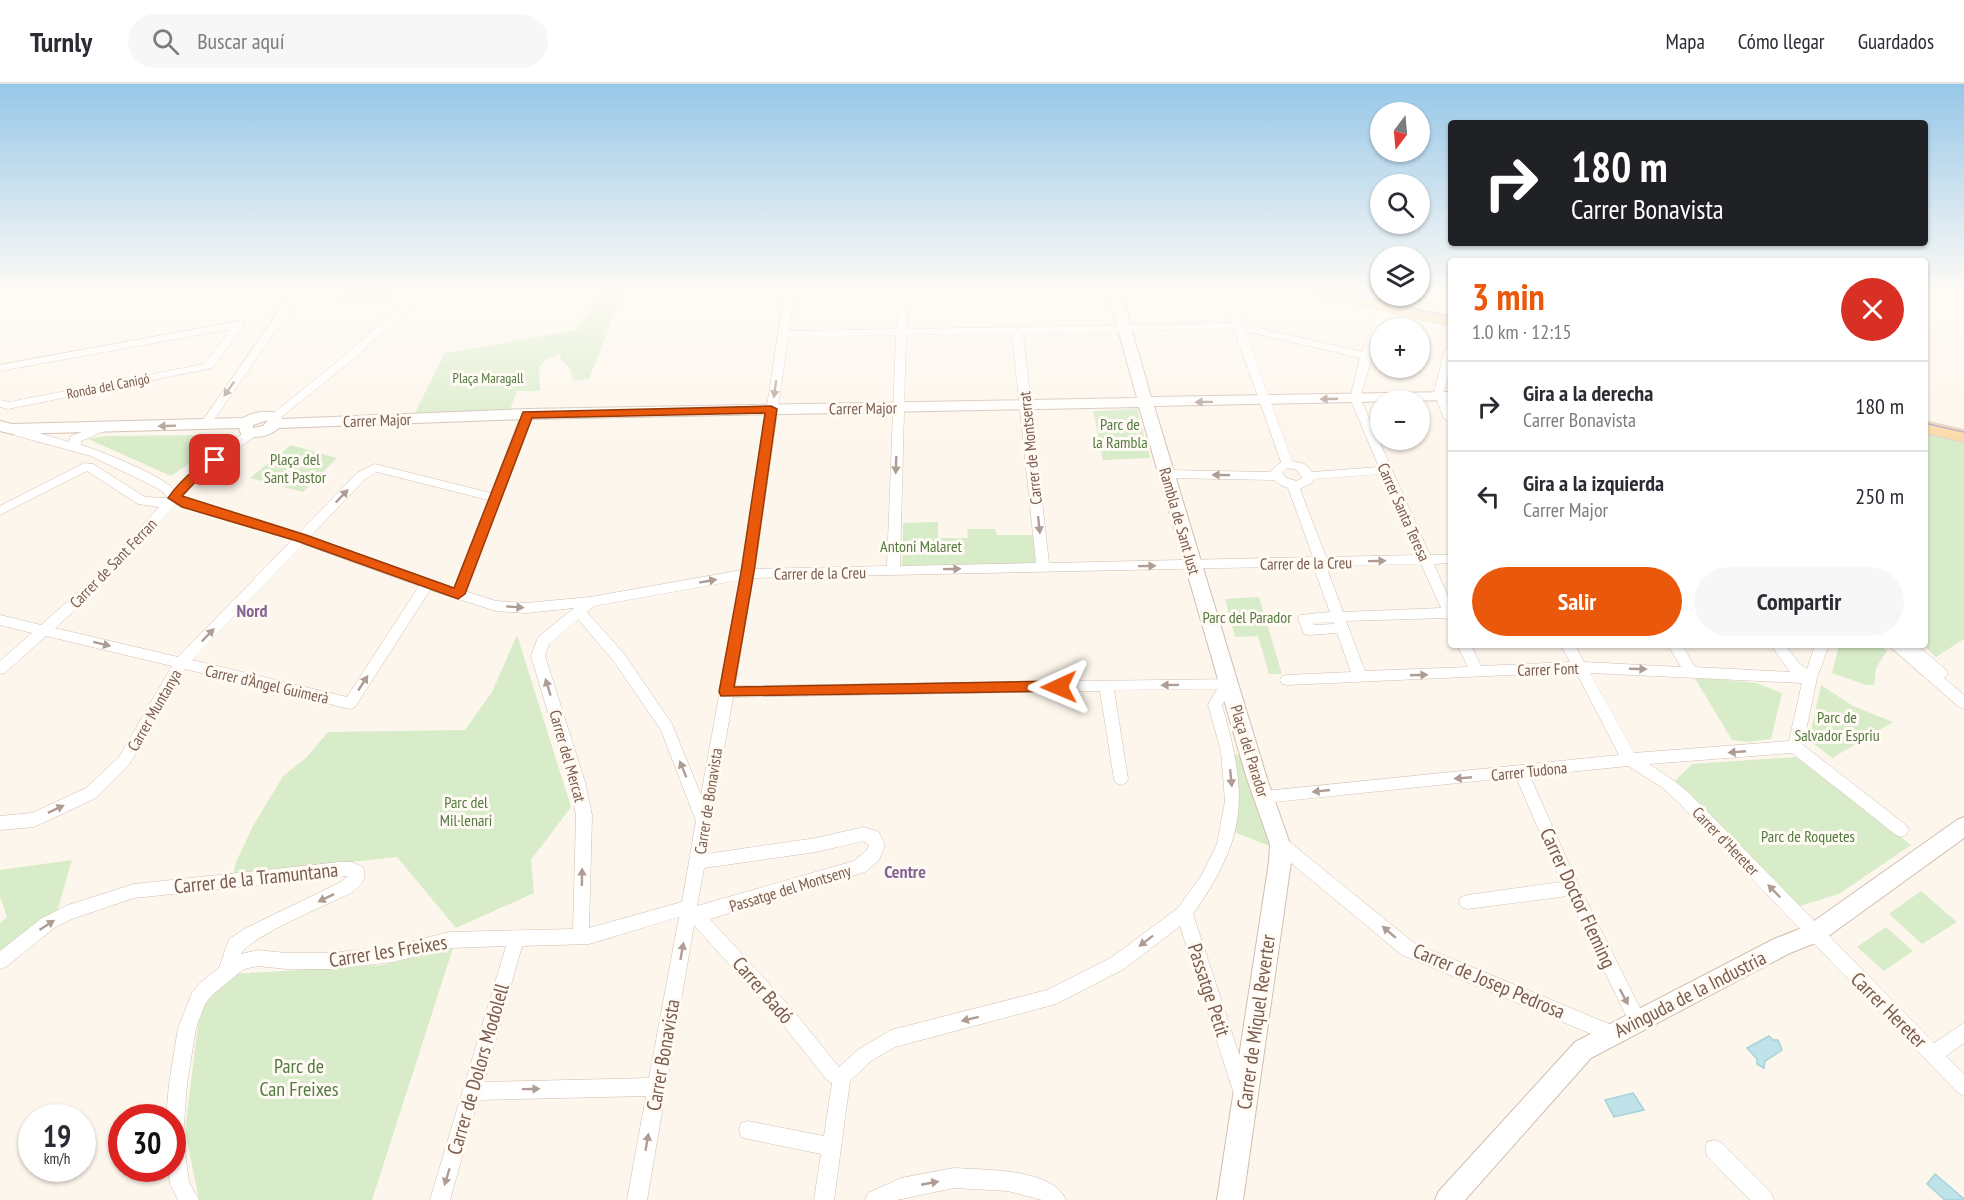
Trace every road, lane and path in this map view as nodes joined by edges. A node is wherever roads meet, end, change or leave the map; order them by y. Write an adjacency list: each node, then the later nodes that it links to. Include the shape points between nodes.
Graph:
1 (147, 341): 14 (street, Ronda del Canigó)
2 (227, 341): 20 (street, Ronda del Canigó, via 208,366 8,406)
3 (263, 341): 28 (street, one-way to 28)
4 (355, 341): 26 (street, via 273,412)
5 (367, 341): 26 (street)
6 (782, 341): 23 (street, one-way to 23)
7 (900, 341): 22 (street)
8 (1018, 341): 21 (street, Carrer de Montserrat)
9 (1128, 341): 19 (street, Rambla de Sant Just)
10 (1243, 341): 18 (street)
11 (1302, 341): 13 (street)
12 (1372, 341): 13 (street)
13 (1366, 356): 17 (street)
14 (0, 368)
15 (1448, 368): 16 (street)
16 (1445, 397): 17 (street, Carrer Major)
17 (1355, 398): 18 (street, Carrer Major, one-way to 18); 36 (street, Carrer Santa Teresa)
18 (1263, 401): 19 (street, Carrer Major, one-way to 19); 35 (street)
19 (1145, 402): 21 (street, Carrer Major); 37 (street, Rambla de Sant Just)
20 (0, 404)
21 (1026, 404): 22 (street, Carrer Major); 49 (street, Carrer de Montserrat, one-way to 49)
22 (898, 407): 23 (street, Carrer Major); 50 (street, one-way to 50)
23 (771, 409): 24 (street, Carrer Major); 51 (street)
24 (527, 414): 26 (street, Carrer Major); 41 (street)
25 (1928, 414): 27 (main road)
26 (272, 419): 31 (street, Carrer Major, via 264,431)
27 (1964, 421)
28 (205, 424): 30 (street, one-way to 30); 31 (street)
29 (6, 427): 30 (street); 34 (street)
30 (105, 427): 34 (street, via 81,435 75,439)
31 (249, 428): 42 (street, Carrer de Sant Ferran)
32 (1928, 428): 33 (main road)
33 (1964, 436)
34 (75, 447): 42 (street, via 157,483 167,489)
35 (1287, 465): 38 (street, via 1278,468); 39 (street, via 1301,467)
36 (1386, 470): 39 (street); 46 (street, Carrer Santa Teresa)
37 (1166, 474): 38 (street, one-way to 37); 48 (street, Rambla de Sant Just)
38 (1276, 476): 40 (street)
39 (1308, 476): 40 (street, via 1305,483)
40 (1293, 485): 47 (street, via 1320,555)
41 (496, 498): 44 (street, Carrer Muntanya, one-way to 41, via 361,476 375,468); 53 (street)
42 (172, 501): 43 (street, via 142,501 84,467); 44 (street, Carrer de la Creu); 59 (street, Carrer de Sant Ferran, via 98,582)
43 (0, 511)
44 (301, 538): 52 (street, Carrer de la Creu); 67 (street, Carrer Muntanya, one-way to 44)
45 (1448, 559): 46 (street, Carrer de la Creu)
46 (1425, 560): 47 (street, Carrer de la Creu, one-way to 46); 55 (street, Carrer Santa Teresa)
47 (1318, 562): 48 (street, Carrer de la Creu); 58 (street)
48 (1192, 565): 49 (street, Carrer de la Creu, one-way to 48); 75 (street, Rambla de Sant Just)
49 (1043, 567): 50 (street, Carrer de la Creu, one-way to 49)
50 (893, 571): 51 (street, Carrer de la Creu)
51 (747, 574): 54 (street, Carrer de la Creu, one-way to 51); 77 (street)
52 (427, 584): 53 (street, Carrer de la Creu); 67 (street, Carrer d'Àngel Guimerà, one-way to 52, via 350,703)
53 (458, 594): 54 (street, Carrer de la Creu, one-way to 54, via 496,606)
54 (585, 607): 88 (street, one-way to 54, via 667,728); 98 (street, Carrer del Mercat, one-way to 54, via 584,815 538,656 543,641)
55 (1448, 610)
56 (1448, 614): 58 (street)
57 (0, 620): 59 (street, Carrer d'Àngel Guimerà)
58 (1340, 623): 72 (street)
59 (45, 631): 67 (street, Carrer d'Àngel Guimerà, one-way to 67); 69 (street, Carrer de Sant Ferran)
60 (1465, 648): 70 (street)
61 (1570, 648): 68 (street)
62 (1677, 648): 71 (street)
63 (1780, 648): 73 (street, via 1794,667)
64 (1821, 648): 73 (street)
65 (1898, 648): 79 (street)
66 (1912, 648): 78 (street)
67 (181, 663): 87 (street, Carrer Muntanya, one-way to 67, via 34,820 91,793 124,761)
68 (1579, 667): 70 (street, Carrer Font); 71 (street, Carrer Font, one-way to 71); 83 (street)
69 (0, 669)
70 (1477, 672): 72 (street, Carrer Font, one-way to 70)
71 (1691, 672): 73 (street, Carrer Font)
72 (1360, 677): 74 (street, Carrer Font)
73 (1810, 678): 81 (street)
74 (1287, 680)
75 (1228, 683): 76 (street, one-way to 76); 80 (street, Plaça del Parador); 82 (street, via 1215,705)
76 (1106, 686): 77 (street); 85 (street)
77 (726, 692): 88 (street, Carrer de Bonavista)
78 (1964, 692)
79 (1964, 703)
80 (1246, 743): 82 (street); 86 (street, Plaça del Parador)
81 (1795, 747): 83 (street, Carrer Tudona, one-way to 83); 90 (street)
82 (1228, 751): 96 (street, one-way to 96, via 1233,801 1225,846)
83 (1629, 759): 84 (street, Carrer Tudona); 97 (street, Carrer d'Hereter, one-way to 83, via 1676,791)
84 (1521, 772): 86 (street, Carrer Tudona, one-way to 86); 93 (street, Carrer Doctor Fleming)
85 (1121, 779)
86 (1264, 797): 91 (street, Plaça del Parador)
87 (0, 823)
88 (704, 823): 92 (street, Carrer de Bonavista)
89 (1964, 826): 97 (street, Avinguda de la Industria)
90 (1900, 831)
91 (1280, 844): 104 (street, Carrer de Josep Pedrosa, one-way to 91, via 1408,949); 110 (street, Carrer de Miquel Reverter)
92 (698, 862): 95 (street, Carrer de Bonavista); 95 (street, Passatge del Montseny, via 864,834 873,837 877,845 860,867)
93 (1572, 888): 94 (street); 102 (street, Carrer Doctor Fleming, one-way to 102)
94 (1467, 902)
95 (693, 912): 98 (street, Carrer les Freixes, via 675,910 589,936); 106 (street, Carrer Badó); 107 (street, Carrer Bonavista, one-way to 95)
96 (1184, 913): 106 (street, one-way to 106, via 1118,963 1050,998 891,1039); 110 (street, Passatge Petit)
97 (1815, 933): 102 (street, Avinguda de la Industria, via 1782,946); 105 (street, Carrer Hereter)
98 (581, 935): 99 (street, Carrer les Freixes)
99 (516, 939): 101 (street, Carrer les Freixes, via 450,940 393,954 331,962 258,958); 109 (street, Carrer de Dolors Modolell)
100 (0, 961): 101 (street, Carrer de la Tramuntana, one-way to 101, via 48,923 134,891 340,869 357,872 357,879 347,887 235,945)
101 (226, 970): 114 (street, Carrer les Freixes, via 198,999 187,1028 174,1138 180,1184)
102 (1638, 1022): 104 (street, Avinguda de la Industria)
103 (1964, 1032): 105 (street)
104 (1613, 1034): 121 (street, Avinguda de la Industria, via 1583,1050)
105 (1933, 1054): 108 (street, Carrer Hereter)
106 (842, 1073): 112 (street)
107 (657, 1087): 109 (street, one-way to 107); 116 (street, Carrer Bonavista, one-way to 107)
108 (1964, 1087)
109 (473, 1090): 115 (street, Carrer de Dolors Modolell, one-way to 115)
110 (1245, 1101): 120 (street, Carrer de Miquel Reverter)
111 (748, 1130): 112 (street)
112 (831, 1147): 117 (street)
113 (1714, 1149): 122 (street)
114 (189, 1200)
115 (440, 1200)
116 (637, 1200)
117 (824, 1200)
118 (875, 1200): 119 (street, one-way to 119, via 901,1188 954,1178 1008,1181 1047,1191)
119 (1056, 1200)
120 (1230, 1200)
121 (1448, 1200)
122 (1764, 1200)

